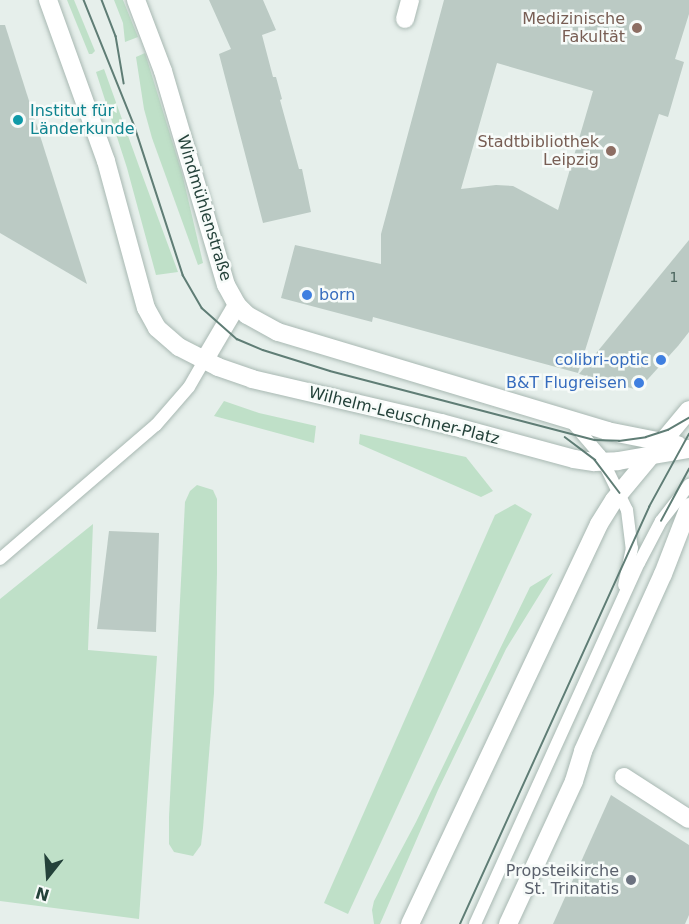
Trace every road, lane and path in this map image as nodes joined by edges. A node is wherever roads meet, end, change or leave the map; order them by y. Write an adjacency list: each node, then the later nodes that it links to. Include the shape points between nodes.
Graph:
1 (48, 0): 7 (street, Wilhelm-Leuschner-Platz, via 106,161 146,308 157,328)
2 (136, 0): 5 (street, Windmühlenstraße, via 163,71 226,285)
3 (410, 0): 4 (street)
4 (405, 19)
5 (237, 305): 6 (street, Windmühlenstraße, via 266,327); 7 (street)
6 (341, 351): 9 (street, Wilhelm-Leuschner-Platz)
7 (204, 361): 12 (street, Wilhelm-Leuschner-Platz, via 277,385 574,459); 16 (lane, via 189,387 156,425)
8 (689, 410): 11 (street)
9 (570, 420): 11 (street, Wilhelm-Leuschner-Platz); 12 (lane)
10 (689, 447): 11 (street, Wilhelm-Leuschner-Platz)
11 (656, 449): 12 (street, Wilhelm-Leuschner-Platz); 14 (street)
12 (604, 462): 14 (lane)
13 (689, 485): 17 (lane, via 661,521)
14 (620, 493): 17 (lane, via 629,520 632,548); 20 (street, via 599,524)
15 (689, 507): 22 (street, via 583,751 574,781)
16 (0, 559)
17 (611, 626): 21 (lane)
18 (624, 777): 19 (street)
19 (689, 819)
20 (410, 924)
21 (475, 924)
22 (508, 924)

